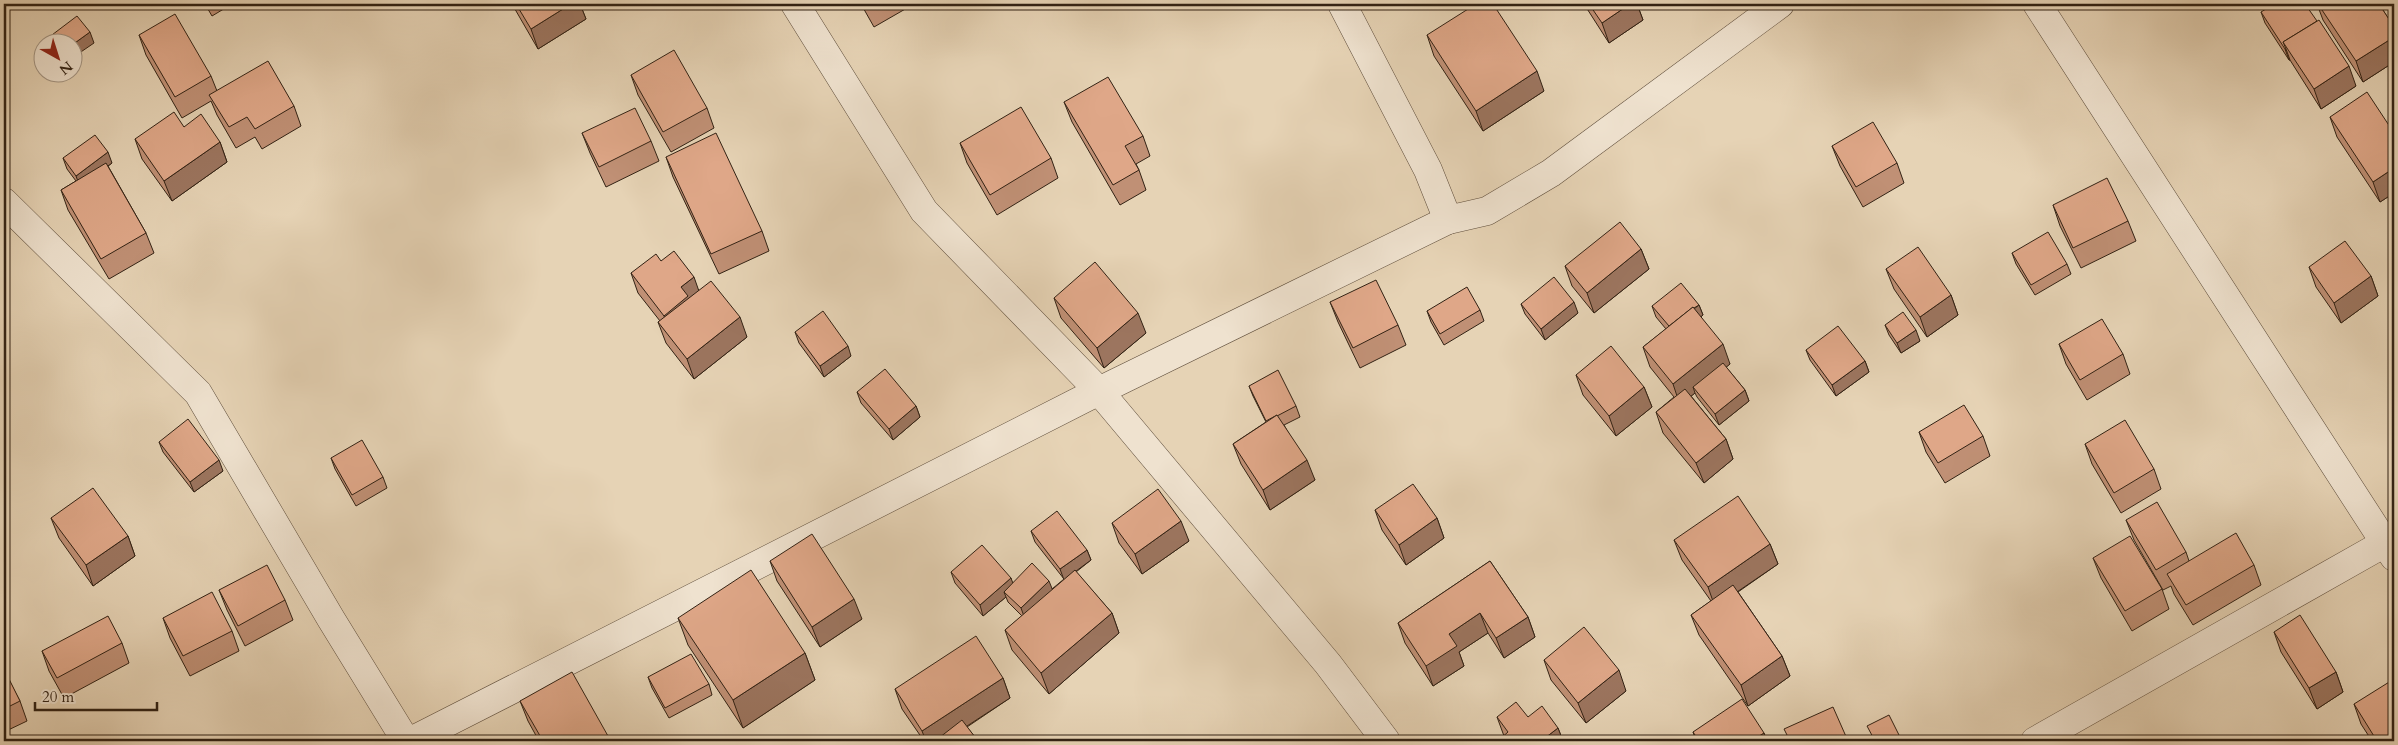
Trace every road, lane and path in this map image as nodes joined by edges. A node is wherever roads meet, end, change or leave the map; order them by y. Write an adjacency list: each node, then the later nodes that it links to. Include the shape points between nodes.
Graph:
1 (795, 4): 7 (street, via 924,211)
2 (1342, 4): 6 (street, via 1428,170)
3 (1780, 4): 6 (street, via 1551,173 1487,211)
4 (2037, 4): 8 (street)
5 (4, 202): 9 (street, via 198,393)
6 (1448, 220): 7 (street)
7 (1099, 392): 10 (street); 11 (street, via 1328,664)
8 (2391, 547): 12 (street)
9 (406, 741)
10 (411, 741)
11 (1386, 741)
12 (2034, 741)

